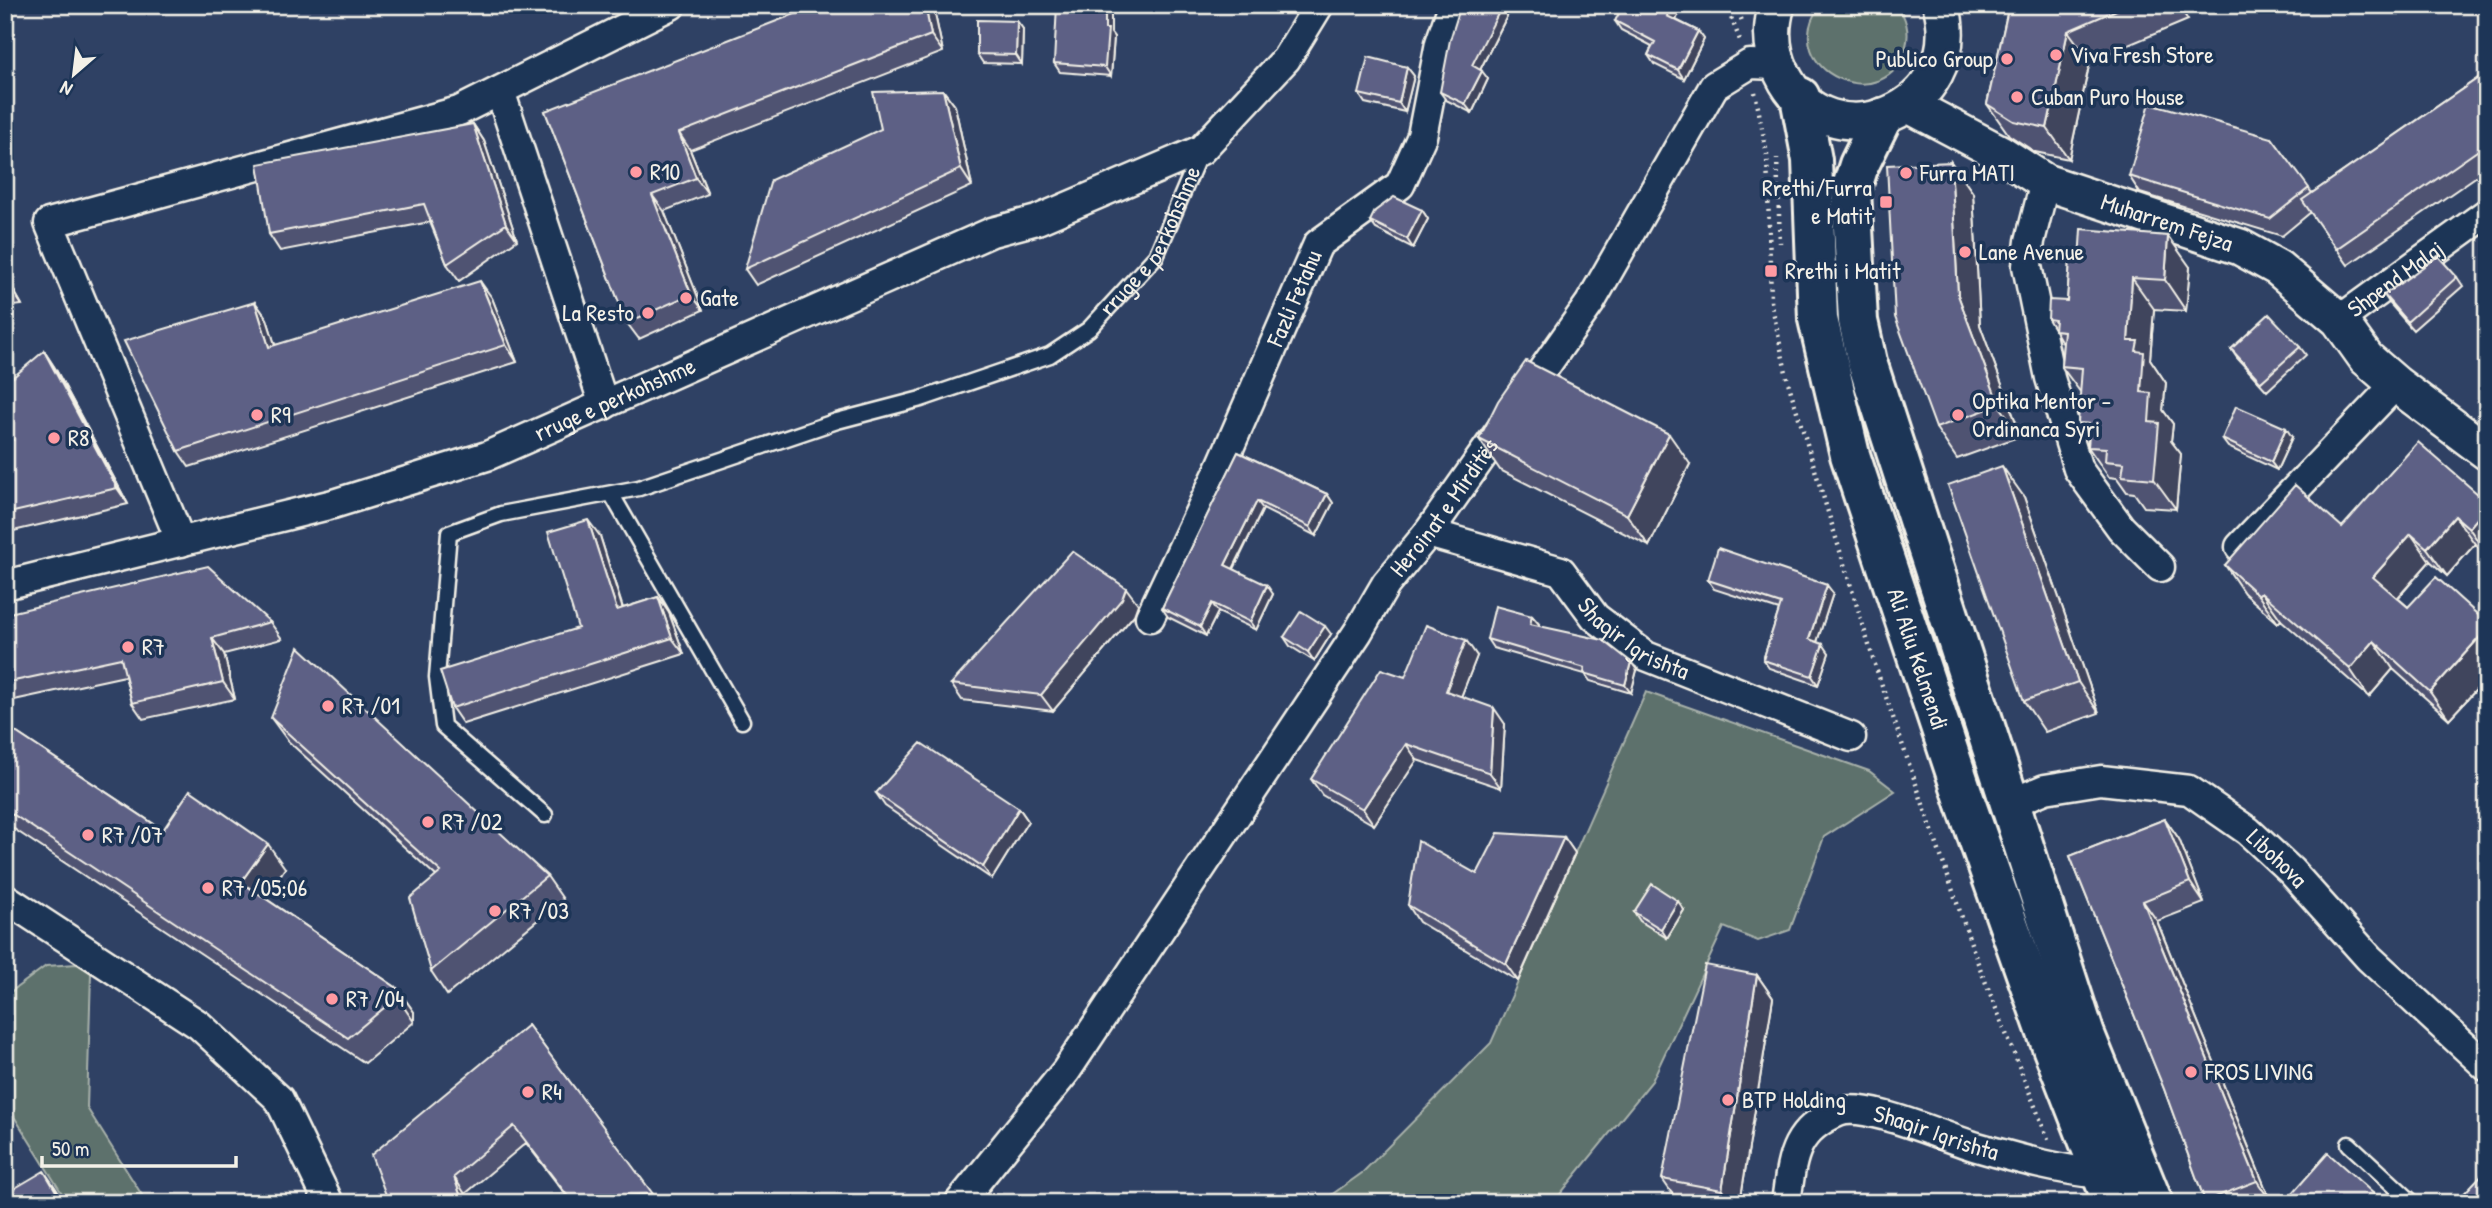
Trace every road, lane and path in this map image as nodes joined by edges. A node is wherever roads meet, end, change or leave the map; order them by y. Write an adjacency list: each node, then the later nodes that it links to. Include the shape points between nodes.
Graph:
1 (671, 5): 7 (street)
2 (1320, 5): 10 (street, rruge e perkohshme, via 1286,59)
3 (1453, 5): 23 (street, Fazli Fetahu, via 1440,43 1422,136 1400,185 1318,244)
4 (1777, 5): 6 (street, via 1772,34)
5 (1941, 5): 9 (street, via 1946,31 1941,62 1931,83)
6 (1778, 65): 8 (street); 18 (street, Heroinat e Mirditës, via 1750,64 1714,86 1590,303)
7 (500, 91): 15 (street); 19 (street, via 459,111 404,128 49,223)
8 (1800, 97): 9 (street, via 1833,117 1857,121); 31 (main road, Ali Aliu Kelmendi, via 1812,160 1818,319 1850,455 1967,807 2052,1047)
9 (1895, 112): 11 (street, Muharrem Fejza, via 2000,153); 26 (main road, Ali Aliu Kelmendi, via 1859,165 1851,190 1858,321 1867,362)
10 (1201, 150): 15 (street, rruge e perkohshme, via 1037,220 992,232); 17 (lane, rruge e perkohshme, via 1156,256 1089,329 1049,355)
11 (2045, 182): 13 (street, Muharrem Fejza, via 2240,247 2278,268); 21 (street, via 2027,267 2050,378 2078,469 2121,528)
12 (2487, 213): 13 (street, Shpend Malaj)
13 (2339, 320): 14 (street, Muharrem Fejza, via 2366,358)
14 (2396, 384): 16 (street, Muharrem Fejza); 20 (street)
15 (604, 405): 19 (street, rruge e perkohshme, via 487,456 333,504)
16 (2487, 452)
17 (612, 495): 24 (lane); 27 (lane, rruge e perkohshme, via 500,514 449,533 437,677 443,726)
18 (1428, 533): 25 (street, Shaqir Igrishta, via 1562,571 1595,617 1646,656); 33 (street, Heroinat e Mirditës, via 1386,584 1066,1071)
19 (181, 542): 22 (street, rruge e perkohshme)
20 (2240, 547)
21 (2160, 568)
22 (5, 585)
23 (1150, 617)
24 (742, 720)
25 (1851, 737)
26 (2008, 804): 29 (street, Libohova, via 2045,789 2101,780 2189,790 2248,831 2291,871 2369,958); 35 (main road, Ali Aliu Kelmendi, via 2085,1035)
27 (545, 815)
28 (5, 898): 32 (street, via 199,1025 279,1099)
29 (2481, 1057)
30 (2349, 1144): 36 (lane)
31 (2108, 1188): 34 (street, Shaqir Igrishta, via 1885,1115 1840,1111 1810,1131 1793,1152)
32 (329, 1203)
33 (958, 1203)
34 (1786, 1203)
35 (2153, 1203)
36 (2413, 1203)

